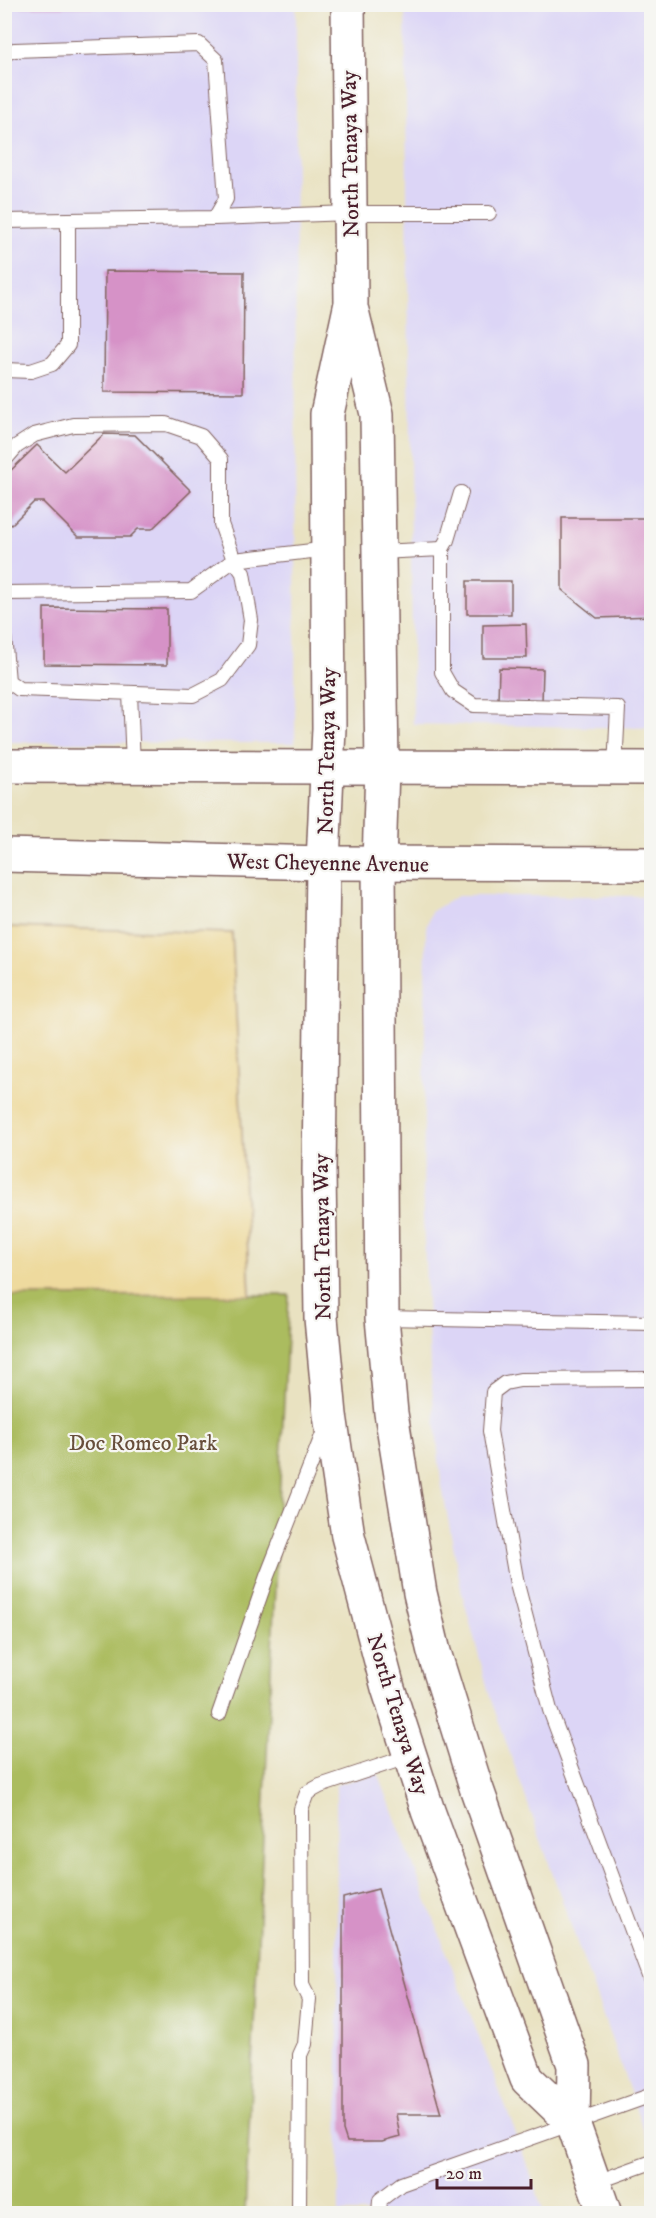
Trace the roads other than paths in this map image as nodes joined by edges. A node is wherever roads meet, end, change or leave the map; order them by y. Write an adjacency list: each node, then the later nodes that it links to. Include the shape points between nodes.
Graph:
1 (348, 4): 3 (main road, North Tenaya Way)
2 (4, 54): 5 (lane, via 14,50 199,44 216,60 226,199)
3 (350, 213): 4 (lane); 5 (lane); 8 (main road, North Tenaya Way)
4 (489, 213)
5 (215, 218): 6 (lane)
6 (68, 220): 7 (lane); 9 (lane, via 68,345 52,364 31,371)
7 (4, 221)
8 (351, 303): 12 (main road, North Tenaya Way, via 327,414); 14 (main road, North Tenaya Way, via 377,414)
9 (4, 370)
10 (4, 461): 15 (lane, via 34,435 73,425 166,424 201,436 221,459 221,524)
11 (460, 494): 13 (lane)
12 (329, 549): 15 (lane); 21 (main road, North Tenaya Way)
13 (442, 549): 14 (lane); 23 (lane, via 442,672 453,692 474,705 618,708)
14 (379, 552): 22 (main road, North Tenaya Way)
15 (234, 560): 16 (lane, via 191,591); 18 (lane, via 243,573 251,620 248,645 222,680 193,695)
16 (4, 593)
17 (4, 635): 18 (lane, via 8,681 19,689)
18 (130, 693): 19 (lane)
19 (133, 765): 20 (main road); 21 (main road)
20 (4, 766)
21 (328, 767): 22 (main road); 26 (main road, North Tenaya Way)
22 (382, 767): 23 (main road); 27 (main road, North Tenaya Way)
23 (615, 768): 24 (main road)
24 (651, 768)
25 (4, 855): 26 (main road, West Cheyenne Avenue)
26 (324, 863): 27 (main road, West Cheyenne Avenue); 32 (main road, North Tenaya Way, via 320,1296)
27 (379, 863): 28 (main road, West Cheyenne Avenue); 29 (main road, North Tenaya Way)
28 (651, 864)
29 (382, 1318): 30 (lane); 37 (main road, North Tenaya Way, via 391,1413 420,1593 458,1732 574,2065)
30 (651, 1323)
31 (651, 1379): 35 (lane, via 505,1383 493,1392 490,1431 517,1584 550,1710)
32 (330, 1415): 33 (lane, via 267,1576); 34 (main road, North Tenaya Way, via 348,1536 388,1688)
33 (219, 1714)
34 (411, 1756): 37 (main road, North Tenaya Way, via 443,1854 527,2079); 40 (lane, via 320,1786 306,1794 301,1809 302,1985 309,1999 305,2044 300,2055)
35 (651, 1984)
36 (651, 2095): 37 (lane)
37 (573, 2123): 39 (main road, North Tenaya Way); 41 (lane, via 401,2184 380,2200)
38 (651, 2162): 39 (lane)
39 (594, 2183): 42 (main road, North Tenaya Way)
40 (299, 2214)
41 (380, 2214)
42 (605, 2214)

